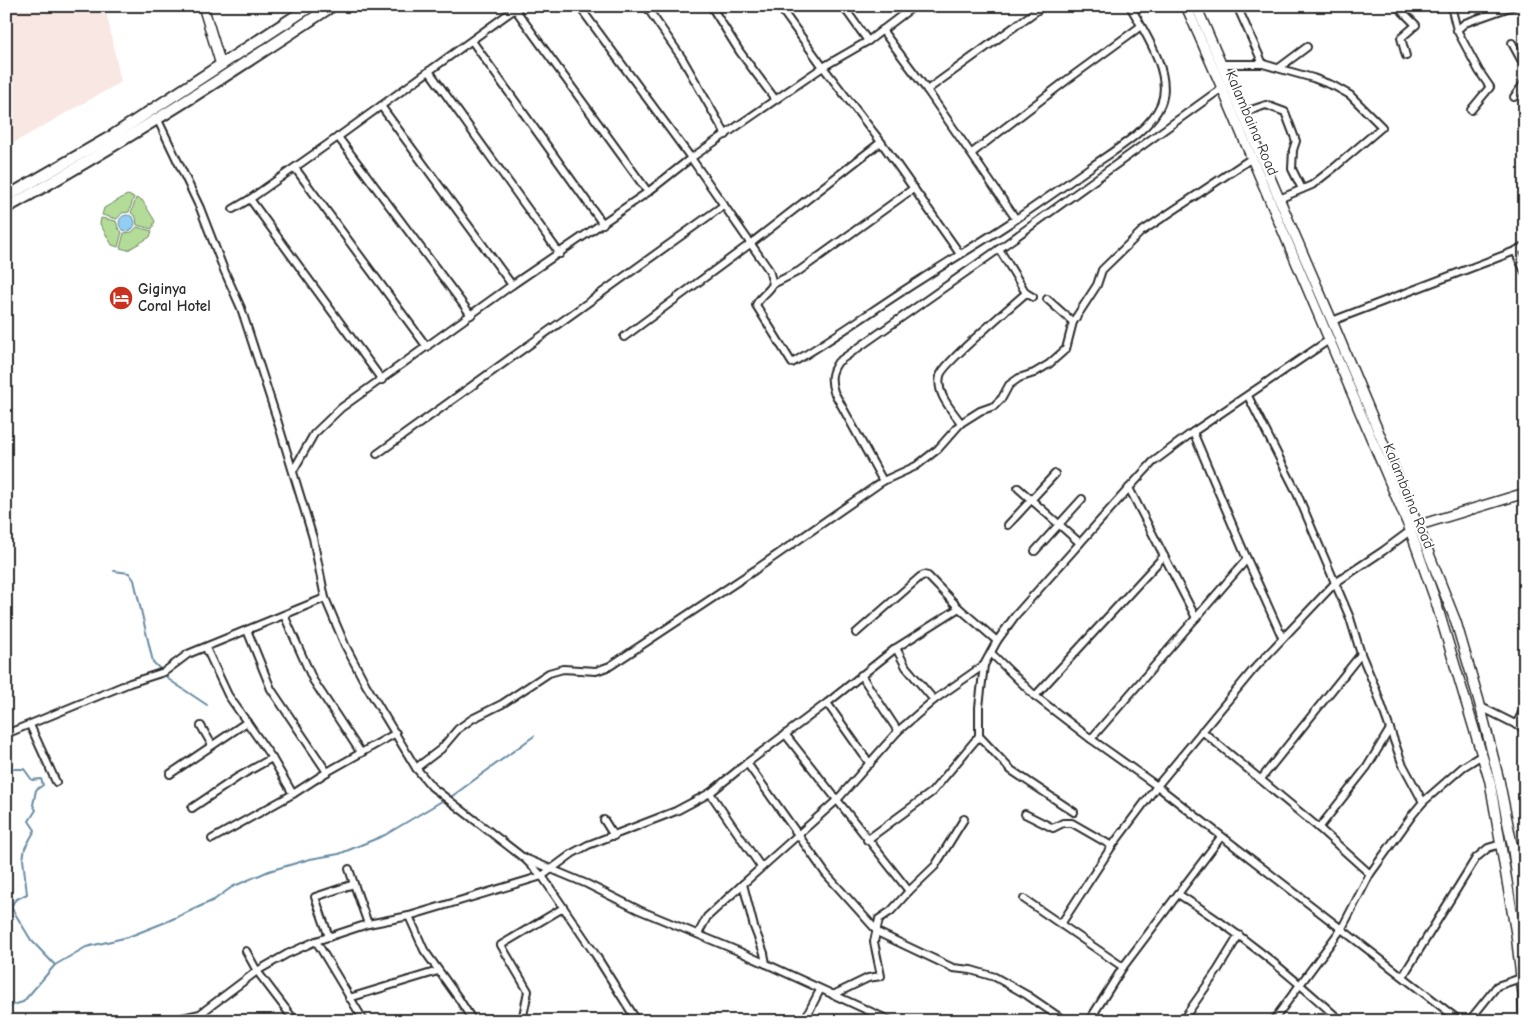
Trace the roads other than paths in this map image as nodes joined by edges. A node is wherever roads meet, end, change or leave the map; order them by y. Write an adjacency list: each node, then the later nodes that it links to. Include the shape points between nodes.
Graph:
1 (202, 6): 29 (main road)
2 (311, 6): 29 (main road)
3 (332, 6): 42 (main road)
4 (579, 6): 47 (street)
5 (646, 6): 43 (street, via 682,58)
6 (711, 6): 38 (street)
7 (779, 6): 30 (street)
8 (843, 6): 23 (street)
9 (1042, 6): 36 (street)
10 (1130, 6): 19 (street)
11 (1186, 6): 35 (main road, Kalambaina Road)
12 (1196, 6): 27 (main road, Kalambaina Road)
13 (1237, 6): 28 (street)
14 (1397, 6): 26 (street, via 1416,25 1401,38)
15 (1451, 6): 21 (street)
16 (1514, 6): 21 (street, via 1465,23)
17 (912, 7): 20 (street)
18 (517, 8): 22 (street); 52 (street)
19 (1141, 26): 46 (street); 59 (street, via 1162,71 1164,88 1161,104 1152,120)
20 (882, 30): 23 (street); 36 (street)
21 (1457, 30): 40 (street, via 1490,87)
22 (472, 41): 33 (street); 60 (street)
23 (868, 41): 30 (street)
24 (1512, 43): 31 (street)
25 (1306, 47): 32 (street)
26 (1406, 56)
27 (1221, 64): 28 (street); 41 (main road, Kalambaina Road)
28 (1263, 64): 32 (street)
29 (222, 65): 53 (main road, via 112,136)
30 (823, 67): 38 (street); 45 (street)
31 (1525, 67)
32 (1279, 68): 51 (street, via 1313,78 1350,95 1382,127 1335,168)
33 (429, 71): 39 (street); 65 (street)
34 (1525, 82): 37 (street)
35 (1222, 88): 48 (main road, Kalambaina Road); 63 (street)
36 (927, 90): 46 (street)
37 (1514, 96)
38 (775, 99): 43 (street)
39 (381, 106): 44 (street); 69 (street)
40 (1471, 110)
41 (1242, 113): 51 (street, via 1266,105 1285,112 1296,141 1292,169); 55 (main road, Kalambaina Road)
42 (157, 118): 57 (main road); 84 (street, via 200,208 241,308)
43 (726, 135): 47 (street)
44 (338, 137): 49 (street); 73 (street)
45 (881, 142): 50 (street); 61 (street)
46 (972, 153): 59 (street)
47 (691, 158): 52 (street); 56 (street)
48 (1252, 158): 75 (street, via 1140,232 1102,270 1097,285); 77 (main road, Kalambaina Road)
49 (295, 168): 54 (street); 78 (street)
50 (914, 188): 66 (street); 68 (street, via 799,271)
51 (1302, 189): 55 (street)
52 (648, 192): 60 (street)
53 (6, 197)
54 (250, 199): 58 (street); 79 (street)
55 (1279, 199): 74 (main road, Kalambaina Road)
56 (724, 205): 61 (street); 83 (street)
57 (6, 208)
58 (233, 209)
59 (1016, 219): 66 (street)
60 (603, 224): 65 (street)
61 (750, 244): 68 (street, via 769,270); 76 (street)
62 (1525, 246): 64 (street)
63 (999, 250): 70 (street); 86 (street, via 838,362 831,371 834,392)
64 (1516, 252): 67 (street); 74 (street)
65 (560, 254): 69 (street)
66 (960, 254): 68 (street, via 792,363 756,305)
67 (1525, 272)
68 (774, 284)
69 (512, 285): 73 (street)
70 (1026, 293): 71 (street); 81 (street, via 961,351 939,376 941,394)
71 (1034, 297)
72 (1047, 299): 75 (street)
73 (470, 315): 78 (street)
74 (1332, 321): 94 (main road, Kalambaina Road)
75 (1073, 322): 81 (street, via 1066,349 1054,360 1034,373 1018,378 994,406 974,414)
76 (624, 338)
77 (1328, 340): 80 (street); 94 (main road, Kalambaina Road)
78 (427, 348): 79 (street)
79 (382, 380): 84 (street, via 341,408 314,434)
80 (1248, 396): 82 (street); 99 (street, via 1296,491)
81 (961, 424): 86 (street, via 938,449 916,466)
82 (1193, 432): 88 (street, via 1154,462); 98 (street)
83 (377, 454)
84 (293, 471): 100 (street)
85 (1055, 474): 91 (street)
86 (883, 481): 138 (street, via 610,666 596,671 563,669 549,673 458,728 441,749)
87 (1018, 488): 91 (street)
88 (1129, 488): 95 (street); 97 (street)
89 (1525, 493): 94 (main road)
90 (1082, 499): 93 (street)
91 (1032, 500): 92 (street); 93 (street)
92 (1008, 525)
93 (1059, 525): 95 (street); 96 (street)
94 (1412, 528): 99 (street); 117 (main road, Kalambaina Road, via 1456,622); 134 (main road, Kalambaina Road)
95 (1080, 543): 107 (street)
96 (1035, 551)
97 (1164, 556): 103 (street); 114 (street)
98 (1247, 559): 103 (street); 106 (street)
99 (1335, 583): 106 (street); 111 (street)
100 (325, 598): 102 (street); 127 (street, via 354,661)
101 (960, 608): 105 (street, via 928,576 924,576); 107 (street); 109 (street)
102 (284, 615): 104 (street); 133 (street, via 313,680)
103 (1196, 618): 131 (street)
104 (247, 630): 108 (street); 139 (street, via 271,689)
105 (856, 633)
106 (1282, 637): 125 (street)
107 (997, 641): 110 (street)
108 (206, 648): 119 (street, via 228,695); 120 (street, via 188,654 164,672)
109 (896, 648): 113 (street); 115 (street)
110 (991, 653): 112 (street); 114 (street)
111 (1361, 654): 123 (street); 141 (street)
112 (984, 665): 115 (street); 130 (street)
113 (861, 675): 116 (street); 126 (street)
114 (1036, 696): 131 (street)
115 (934, 700): 126 (street)
116 (827, 703): 129 (street); 137 (street)
117 (1481, 707): 121 (street); 160 (main road, Kalambaina Road)
118 (1525, 707): 121 (street)
119 (247, 722): 132 (street); 135 (street)
120 (30, 724): 128 (street); 142 (street)
121 (1516, 724): 124 (street)
122 (201, 726): 132 (street)
123 (1390, 729): 147 (street, via 1402,763); 153 (street, via 1367,767)
124 (1525, 729)
125 (1202, 731): 141 (street); 143 (street)
126 (898, 732): 137 (street)
127 (396, 733): 133 (street); 138 (street)
128 (6, 734)
129 (785, 734): 136 (street); 146 (street)
130 (979, 736): 149 (street, via 1011,770); 158 (street, via 932,792)
131 (1091, 739): 143 (street)
132 (212, 745): 140 (street)
133 (361, 753): 139 (street)
134 (1482, 755): 147 (street); 159 (main road, Kalambaina Road)
135 (272, 758): 145 (street); 148 (street)
136 (747, 762): 144 (street); 154 (street)
137 (870, 764): 146 (street)
138 (416, 768): 163 (street, via 432,787)
139 (327, 772): 145 (street)
140 (170, 774)
141 (1261, 779): 153 (street)
142 (56, 782)
143 (1158, 786): 156 (street); 161 (street)
144 (710, 793): 155 (street, via 676,811); 164 (street)
145 (292, 794): 157 (street)
146 (836, 800): 154 (street); 158 (street)
147 (1423, 802): 167 (street)
148 (192, 808)
149 (1074, 812)
150 (1025, 814): 161 (street, via 1052,828 1072,822)
151 (964, 819): 171 (street, via 935,866)
152 (604, 820): 155 (street)
153 (1319, 828): 167 (street)
154 (798, 834): 164 (street); 179 (street, via 826,874)
155 (614, 836): 166 (street, via 573,853)
156 (1221, 837): 172 (street); 178 (street)
157 (212, 839)
158 (867, 840): 171 (street)
159 (1501, 844): 190 (street, via 1488,848 1476,858); 191 (main road, Kalambaina Road)
160 (1512, 844): 162 (street); 180 (main road, Kalambaina Road)
161 (1112, 846): 177 (street)
162 (1525, 850)
163 (526, 859): 166 (street); 168 (street)
164 (761, 867): 170 (street)
165 (349, 869): 169 (street)
166 (553, 869): 168 (street); 181 (street)
167 (1370, 874): 178 (street)
168 (542, 876): 174 (street); 175 (street)
169 (354, 884): 176 (street); 183 (street, via 315,897)
170 (743, 884): 181 (street, via 706,917); 186 (street)
171 (909, 891): 179 (street, via 892,911 879,919)
172 (1178, 894): 182 (street); 187 (street)
173 (1024, 899): 177 (street)
174 (563, 908): 202 (street, via 501,946 528,990); 203 (street)
175 (408, 916): 176 (street); 189 (street)
176 (368, 924): 183 (street)
177 (1061, 924): 187 (street)
178 (1342, 928): 190 (street); 192 (street)
179 (877, 931): 194 (street, via 874,942 881,976 868,978); 206 (street, via 952,968 995,977)
180 (1525, 931)
181 (698, 934): 186 (street)
182 (1239, 935): 192 (street); 208 (street)
183 (329, 937): 184 (street)
184 (316, 941): 188 (street); 195 (street)
185 (246, 951): 188 (street)
186 (766, 964): 193 (street)
187 (1123, 968): 207 (street)
188 (257, 971): 196 (street); 199 (street)
189 (438, 971): 195 (street); 201 (street)
190 (1403, 976): 211 (street)
191 (1521, 978): 212 (street, via 1497,986); 213 (main road, Kalambaina Road)
192 (1300, 984): 209 (street); 210 (street)
193 (820, 990): 194 (street); 204 (street)
194 (833, 995): 205 (street)
195 (349, 998): 200 (street)
196 (200, 1014): 197 (street); 198 (street)
197 (169, 1021)
198 (192, 1021)
199 (295, 1021)
200 (364, 1021)
201 (473, 1021)
202 (522, 1021)
203 (636, 1021)
204 (804, 1021)
205 (890, 1021)
206 (1064, 1021)
207 (1089, 1021)
208 (1182, 1021)
209 (1273, 1021)
210 (1341, 1021)
211 (1460, 1021)
212 (1469, 1021)
213 (1524, 1021)

